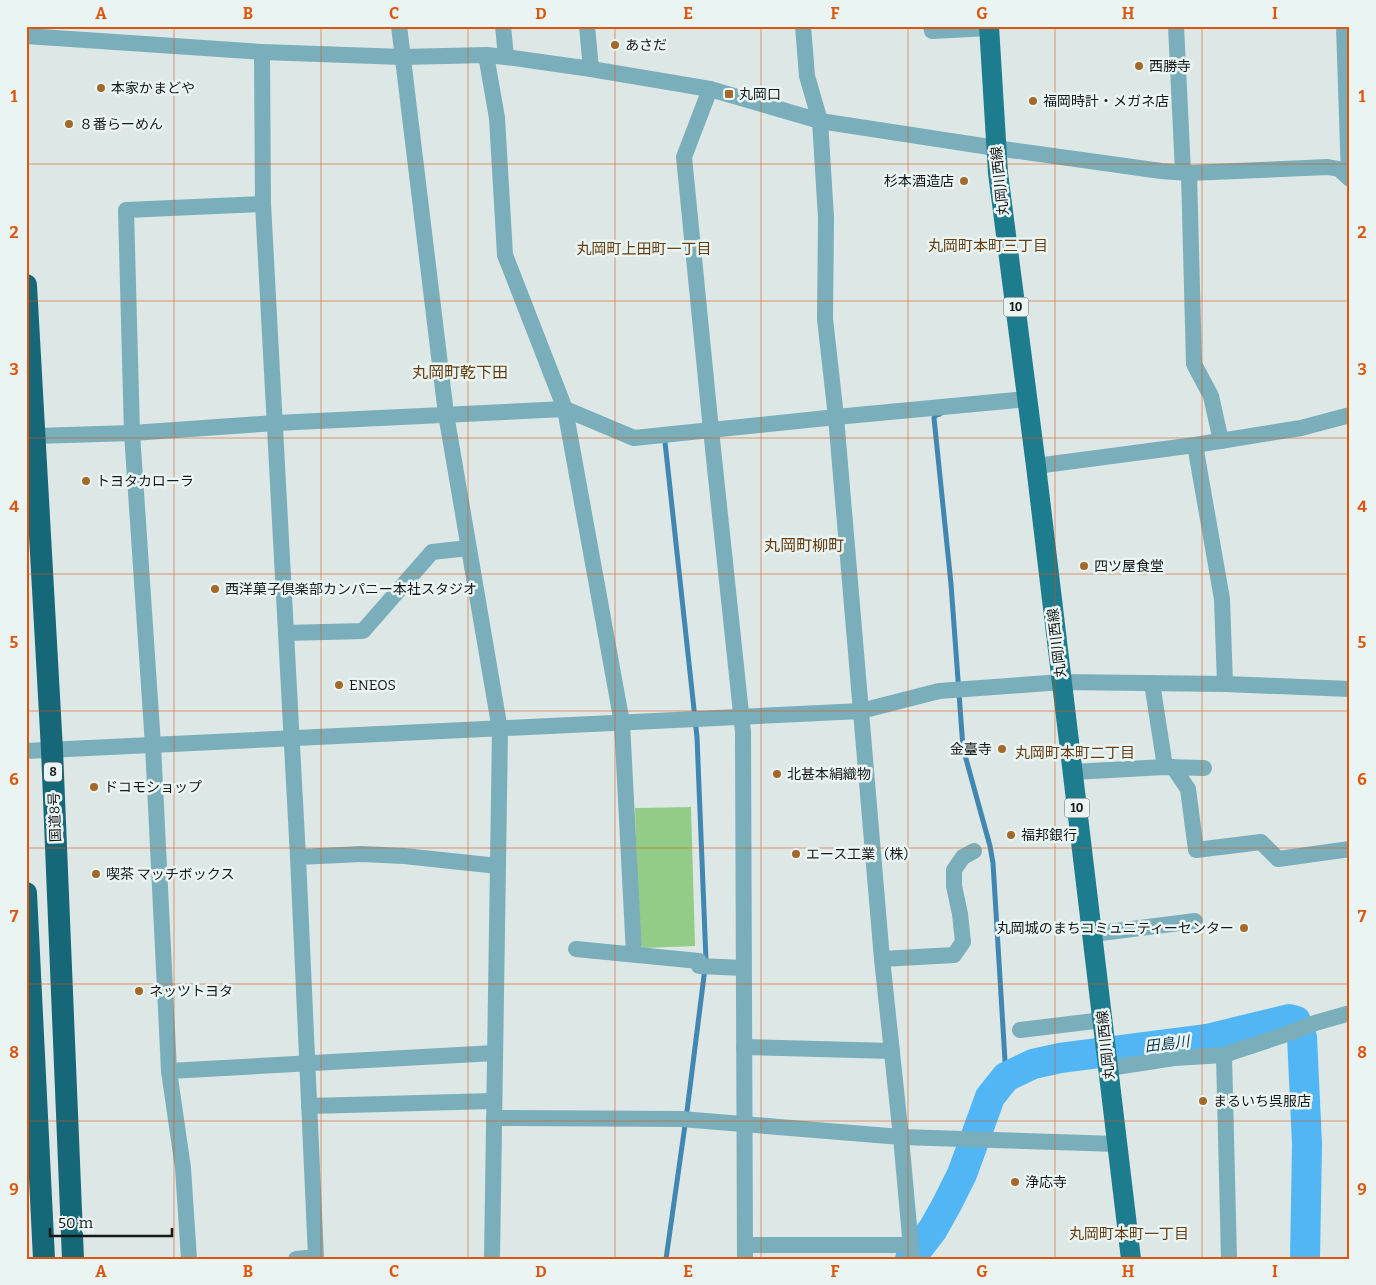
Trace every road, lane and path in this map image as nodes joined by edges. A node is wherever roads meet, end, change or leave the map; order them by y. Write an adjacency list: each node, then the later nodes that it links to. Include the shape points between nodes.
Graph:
1 (399, 26): 12 (street)
2 (503, 26): 13 (street)
3 (586, 26): 14 (street)
4 (803, 26): 16 (street, via 807,76)
5 (931, 26): 8 (street, via 932,31)
6 (1176, 26): 18 (street)
7 (1344, 26): 19 (street)
8 (990, 27): 17 (main road, 丸岡川西線 / 10)
9 (26, 36): 10 (street)
10 (262, 52): 12 (street); 20 (street)
11 (486, 56): 12 (street); 13 (street); 23 (street, via 496,118 505,255)
12 (403, 57): 24 (street)
13 (506, 57): 14 (street)
14 (591, 68): 15 (street)
15 (710, 89): 16 (street); 28 (street, via 684,157)
16 (820, 121): 17 (street); 26 (street, via 826,218 825,319)
17 (996, 148): 18 (street); 22 (main road, 丸岡川西線 / 10)
18 (1186, 173): 19 (street, via 1328,167 1340,168); 31 (street, via 1194,364 1211,396)
19 (1350, 178)
20 (264, 204): 27 (street); 29 (street, via 126,210)
21 (26, 286): 30 (highway, 国道8号 / 8)
22 (1027, 400): 26 (street); 33 (main road, 丸岡川西線 / 10)
23 (565, 409): 24 (street); 28 (street, via 634,438); 42 (street)
24 (446, 414): 27 (street); 34 (street)
25 (1350, 414): 31 (street, via 1301,428)
26 (836, 417): 28 (street); 40 (street)
27 (276, 423): 29 (street); 35 (street)
28 (711, 430): 41 (street)
29 (132, 433): 30 (street); 45 (street)
30 (35, 436): 46 (highway, 国道8号 / 8)
31 (1221, 441): 32 (street)
32 (1195, 445): 33 (street); 38 (street, via 1222,599)
33 (1036, 466): 36 (main road, 丸岡川西線 / 10)
34 (468, 548): 35 (street, via 432,552 363,631); 43 (street)
35 (286, 633): 44 (street)
36 (1062, 682): 37 (street); 40 (street, via 939,691); 50 (main road, 丸岡川西線 / 10)
37 (1152, 683): 38 (street); 48 (street)
38 (1225, 684): 39 (street)
39 (1350, 689)
40 (861, 711): 41 (street); 60 (street)
41 (740, 718): 42 (street); 61 (street, via 743,732)
42 (622, 723): 43 (street); 59 (street)
43 (500, 730): 44 (street); 54 (street)
44 (292, 739): 45 (street); 53 (street)
45 (153, 745): 46 (street); 71 (street)
46 (52, 750): 47 (street); 81 (highway, 国道8号 / 8)
47 (26, 751)
48 (1169, 767): 49 (street); 50 (street); 51 (street, via 1188,789 1196,850 1261,842 1278,859)
49 (1204, 768)
50 (1073, 772): 57 (main road, 丸岡川西線 / 10)
51 (1350, 849)
52 (974, 851): 60 (street, via 963,857 954,870 963,942 954,955)
53 (298, 856): 54 (street, via 404,856); 69 (street)
54 (498, 866): 67 (street)
55 (26, 893): 80 (highway)
56 (1195, 921): 57 (street)
57 (1093, 934): 63 (main road, 丸岡川西線 / 10)
58 (576, 949): 59 (street)
59 (634, 954): 61 (street, via 699,961 699,966)
60 (882, 959): 66 (street)
61 (743, 968): 65 (street)
62 (1350, 1013): 68 (street)
63 (1103, 1020): 64 (street); 70 (main road, 丸岡川西線 / 10)
64 (1020, 1030)
65 (744, 1047): 66 (street); 75 (street)
66 (892, 1051): 76 (street)
67 (495, 1054): 69 (street); 72 (street)
68 (1224, 1055): 70 (street, via 1174,1058); 86 (street)
69 (307, 1064): 71 (street); 73 (street)
70 (1109, 1068): 77 (main road, 丸岡川西線 / 10)
71 (169, 1072): 82 (street, via 184,1168)
72 (494, 1101): 73 (street); 74 (street)
73 (309, 1106): 83 (street, via 316,1257)
74 (494, 1118): 75 (street, via 681,1119); 84 (street)
75 (745, 1123): 76 (street); 79 (street)
76 (901, 1137): 77 (street); 78 (street)
77 (1117, 1144): 85 (main road, 丸岡川西線 / 10)
78 (911, 1250): 79 (street)
79 (745, 1252)
80 (44, 1259)
81 (73, 1259)
82 (189, 1259)
83 (296, 1259)
84 (492, 1259)
85 (1131, 1259)
86 (1229, 1259)

